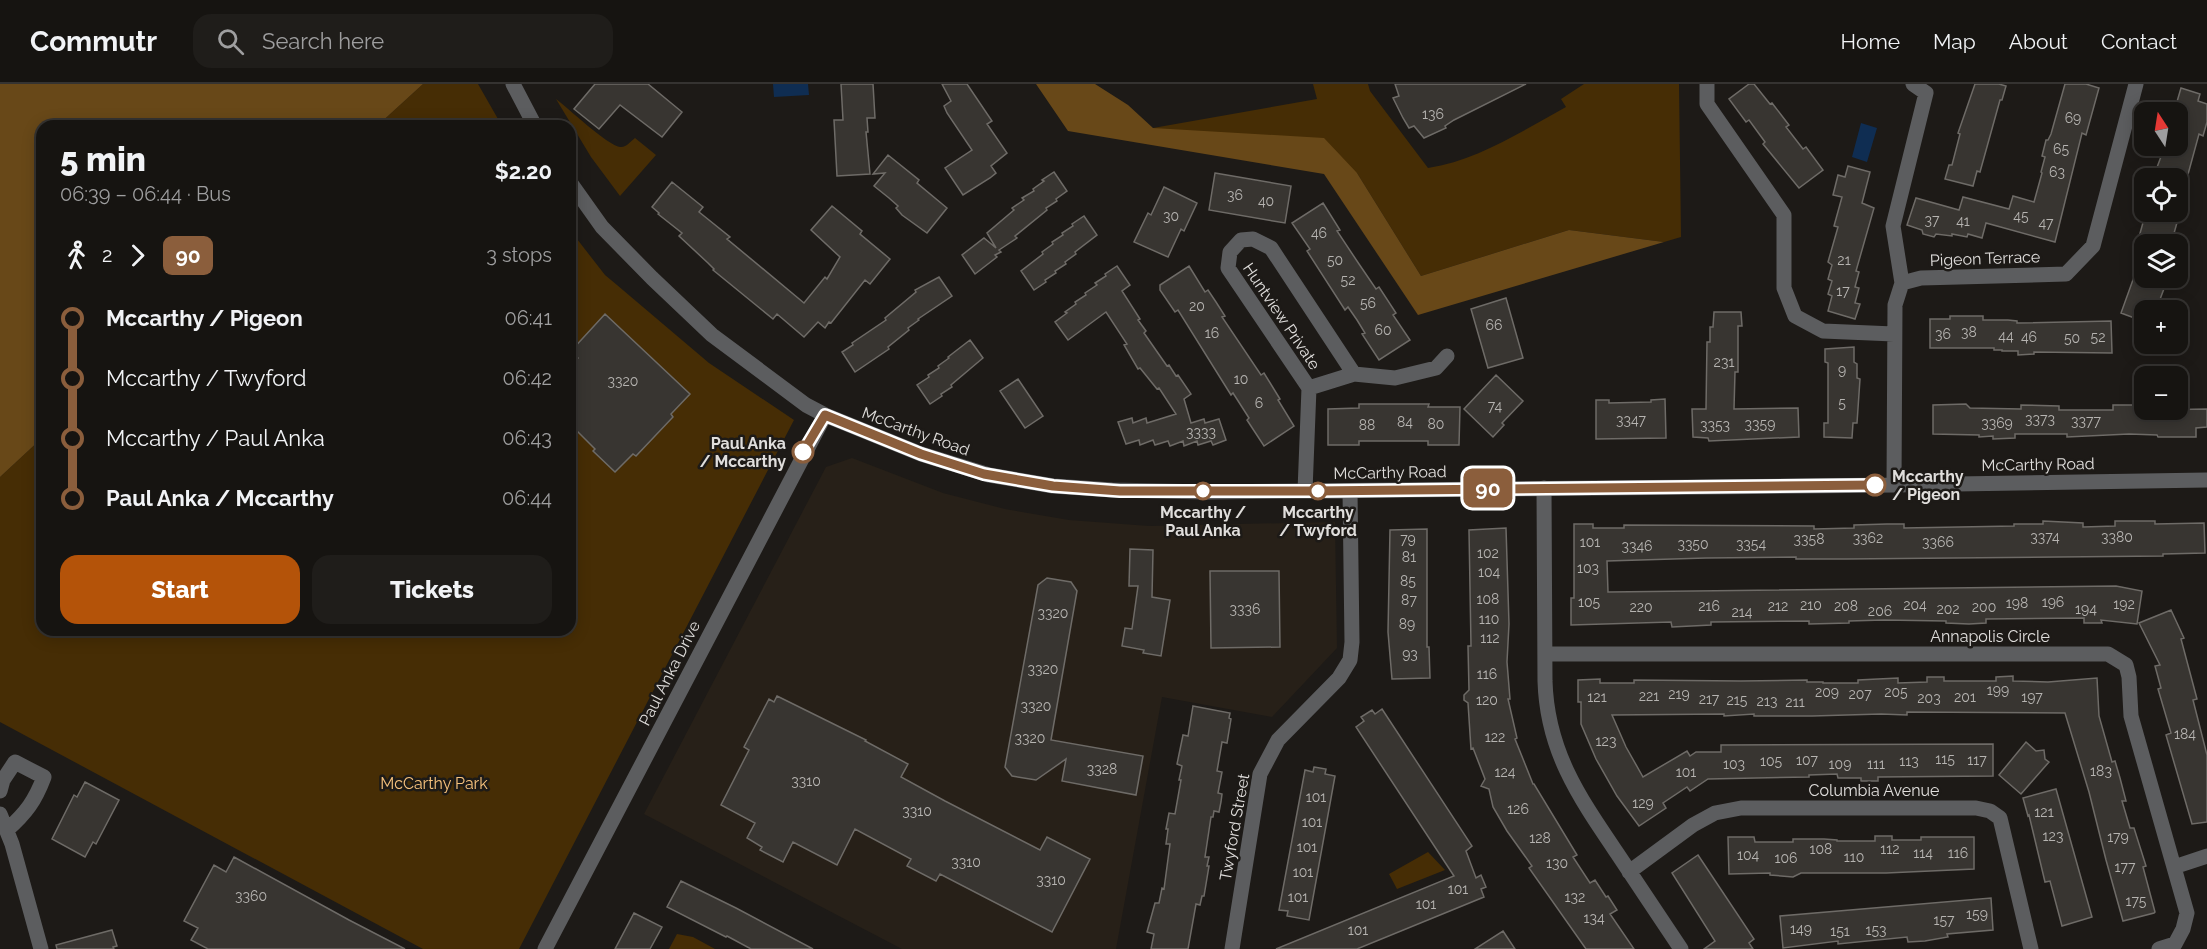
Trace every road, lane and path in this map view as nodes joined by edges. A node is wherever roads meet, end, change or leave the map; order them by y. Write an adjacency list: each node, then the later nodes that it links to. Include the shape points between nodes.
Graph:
1 (513, 84): 5 (street)
2 (1707, 84): 8 (street, via 1707,104 1785,215 1784,288 1795,316 1823,331)
3 (1913, 84): 7 (street, via 1926,93 1893,226)
4 (2136, 84): 7 (street, Pigeon Terrace, via 2093,246 2066,274 1921,278)
5 (532, 120)
6 (576, 190): 12 (street, McCarthy Road, via 602,227 712,335)
7 (1902, 283): 8 (street, via 1895,305)
8 (1894, 334): 14 (street)
9 (1447, 356): 10 (street, via 1436,368 1395,378)
10 (1354, 374): 11 (street); 11 (street, Huntview Private, via 1271,248 1253,239 1241,240 1230,252 1228,268)
11 (1309, 388): 17 (street, Huntview Private)
12 (825, 415): 17 (street, McCarthy Road, via 952,464 1042,484 1120,491); 26 (street, Paul Anka Drive)
13 (2207, 480): 14 (street, McCarthy Road)
14 (1894, 485): 15 (street, McCarthy Road)
15 (1544, 488): 16 (street, McCarthy Road); 18 (street)
16 (1350, 490): 17 (street, McCarthy Road); 27 (street, Twyford Street, via 1350,660 1339,678 1278,740 1260,774)
17 (1305, 491)
18 (1545, 654): 23 (street, Annapolis Circle, via 2108,654 2126,665 2131,716); 24 (street, via 1545,707 1560,759 1579,796)
19 (0, 792): 21 (street, via 15,762 44,777 24,815)
20 (0, 814): 21 (street)
21 (7, 830): 25 (street)
22 (2207, 856): 23 (street)
23 (2174, 867): 30 (street, Annapolis Circle, via 2187,914 2175,944)
24 (1629, 872): 28 (street); 29 (street, Columbia Avenue, via 1693,825 1715,813 1741,808 1989,810 2000,818)
25 (41, 949)
26 (545, 949)
27 (1232, 949)
28 (1681, 949)
29 (2031, 949)
30 (2159, 949)

